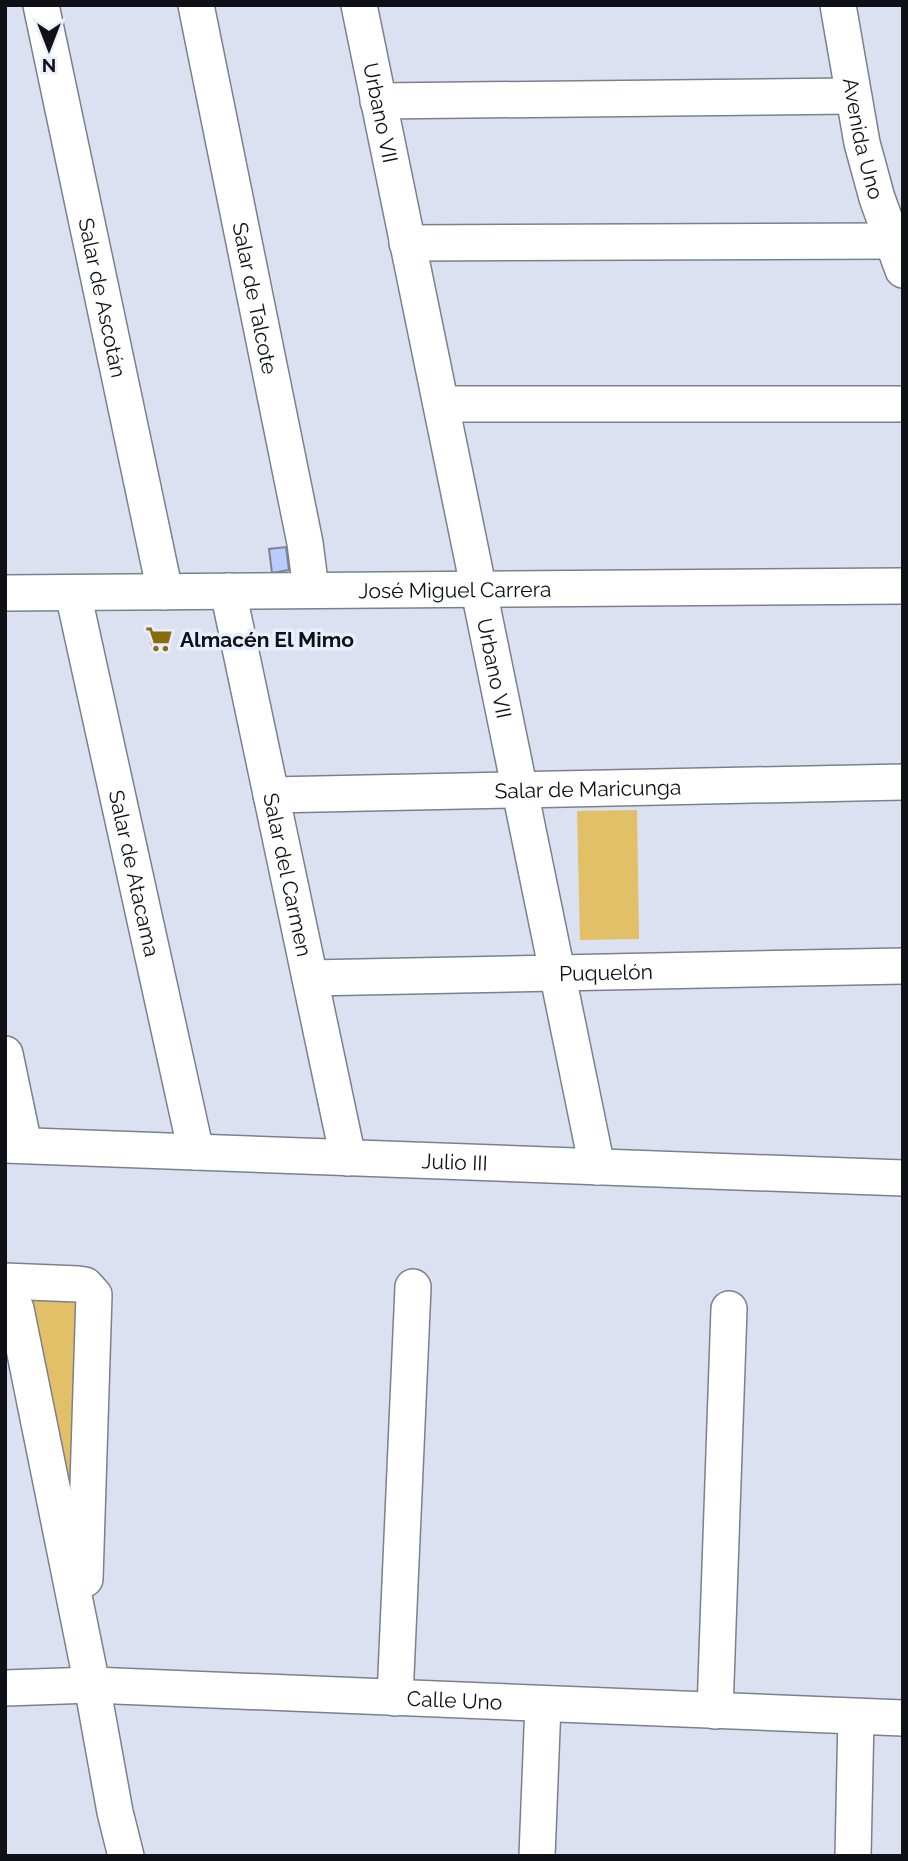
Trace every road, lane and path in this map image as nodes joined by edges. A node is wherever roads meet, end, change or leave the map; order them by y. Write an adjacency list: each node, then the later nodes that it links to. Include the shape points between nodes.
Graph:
1 (41, 5): 15 (street, Salar de Ascotán)
2 (196, 5): 13 (street, Salar de Talcote)
3 (359, 5): 6 (street, Urbano VII)
4 (838, 5): 5 (street, Avenida Uno)
5 (852, 96): 6 (street); 8 (street, Avenida Uno, via 869,170)
6 (378, 101): 7 (street, Urbano VII)
7 (407, 243): 8 (street); 9 (street, Urbano VII)
8 (898, 255)
9 (441, 404): 10 (street); 12 (street, Urbano VII)
10 (903, 404)
11 (903, 586): 12 (street, José Miguel Carrera)
12 (478, 589): 13 (street, José Miguel Carrera); 19 (street, Urbano VII)
13 (311, 590): 16 (street, José Miguel Carrera)
14 (6, 591): 17 (street, José Miguel Carrera)
15 (165, 592): 16 (street, José Miguel Carrera); 17 (street, José Miguel Carrera)
16 (228, 592): 20 (street, Salar del Carmen)
17 (73, 593): 26 (street, Salar de Atacama)
18 (903, 782): 19 (street, Salar de Maricunga)
19 (519, 789): 20 (street, Salar de Maricunga); 22 (street, Urbano VII)
20 (271, 795): 23 (street, Salar del Carmen)
21 (903, 966): 22 (street, Puquelón)
22 (557, 972): 23 (street, Puquelón); 28 (street, Urbano VII)
23 (310, 978): 27 (street, Salar del Carmen)
24 (5, 1054): 25 (street)
25 (15, 1145): 26 (street, Julio III)
26 (196, 1152): 27 (street, Julio III)
27 (348, 1158): 28 (street, Julio III)
28 (597, 1167): 29 (street, Julio III)
29 (903, 1178)
30 (5, 1283): 33 (street, via 16,1309); 33 (street, via 78,1284 94,1295)
31 (413, 1287): 36 (street)
32 (729, 1309): 38 (street)
33 (82, 1636): 34 (street)
34 (92, 1685): 35 (street, Calle Uno); 36 (street, Calle Uno); 41 (street)
35 (5, 1688)
36 (395, 1698): 37 (street, Calle Uno)
37 (543, 1704): 38 (street, Calle Uno); 42 (street)
38 (715, 1711): 39 (street, Calle Uno)
39 (856, 1717): 40 (street, Calle Uno); 43 (street)
40 (903, 1718)
41 (126, 1856)
42 (537, 1856)
43 (853, 1856)

